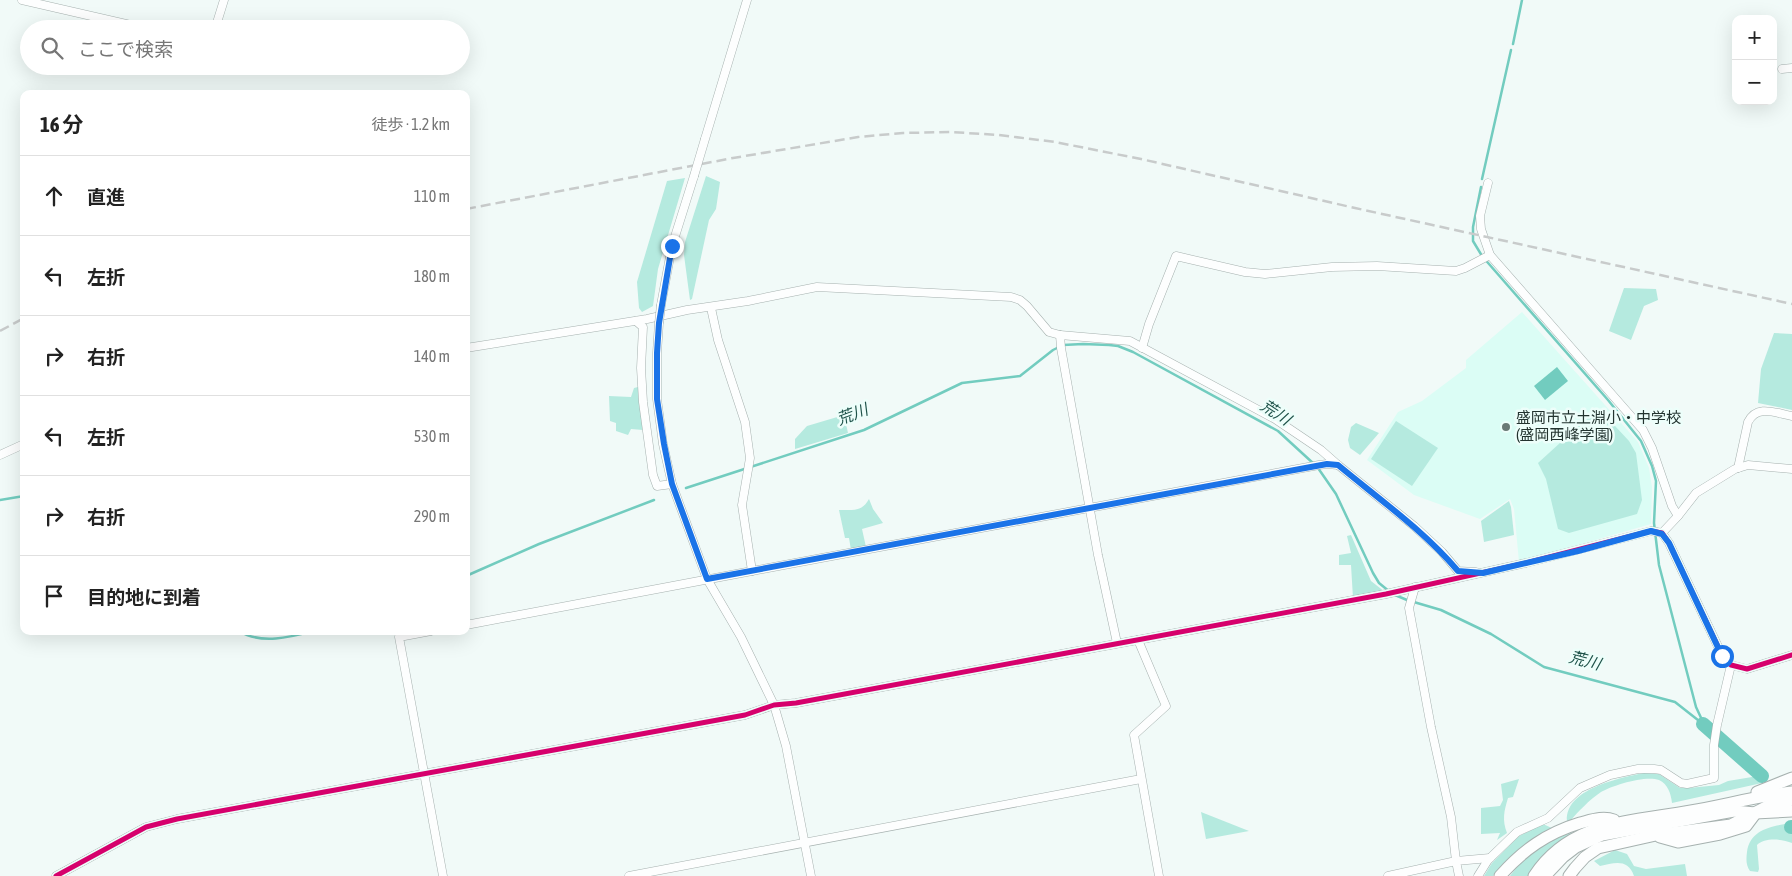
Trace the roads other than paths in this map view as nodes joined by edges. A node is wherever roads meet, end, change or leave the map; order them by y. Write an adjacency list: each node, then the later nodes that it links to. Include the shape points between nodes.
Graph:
1 (22, 0): 4 (street)
2 (224, 0): 5 (street)
3 (747, 0): 21 (street, bridge, via 672,246 660,305 657,399)
4 (109, 20)
5 (218, 20)
6 (1792, 68): 7 (street)
7 (1782, 69)
8 (1488, 183): 9 (street, via 1480,216)
9 (1490, 255): 14 (street, via 1456,270 1377,266 1265,274 1176,256); 23 (street, via 1636,420 1652,448)
10 (711, 308): 11 (street); 12 (street, via 817,287 1011,297 1027,306); 25 (street, via 744,422 749,465 742,505)
11 (636, 321): 13 (street); 21 (street, via 643,327 642,402 653,475 657,486)
12 (1060, 342): 14 (street, via 1130,341); 22 (street)
13 (470, 347)
14 (1142, 348): 18 (street, via 1275,419)
15 (1792, 416): 19 (street, via 1756,411 1748,422)
16 (20, 446): 17 (street)
17 (0, 456)
18 (1338, 465): 22 (street, via 1327,464); 26 (street, via 1414,526 1458,571)
19 (1738, 468): 20 (street, via 1748,465); 23 (street, via 1696,493)
20 (1792, 470)
21 (672, 484): 27 (street)
22 (1089, 508): 25 (street); 32 (street)
23 (1678, 516): 24 (street)
24 (1661, 533): 26 (street, via 1651,531); 34 (street, via 1669,543 1722,656)
25 (752, 571): 27 (street)
26 (1483, 573): 28 (street)
27 (707, 579): 29 (street); 35 (street, via 741,637)
28 (1416, 587): 31 (street); 48 (street, via 1409,608 1451,817)
29 (470, 624)
30 (413, 635): 36 (street, via 399,638)
31 (1138, 640): 32 (street); 38 (street, via 1166,706 1134,735)
32 (1117, 644): 35 (street)
33 (1792, 655): 34 (street, via 1747,669)
34 (1731, 665): 47 (street, via 1717,725 1715,775 1711,779 1682,783 1654,769 1610,775 1580,788 1548,818 1517,832)
35 (774, 705): 36 (street, via 745,715); 46 (street, via 786,746)
36 (424, 774): 49 (street, via 146,827); 50 (street)
37 (1792, 778): 41 (highway)
38 (1141, 779): 46 (street); 53 (street)
39 (1792, 792): 41 (highway)
40 (1792, 800): 43 (highway, via 1770,805)
41 (1735, 801): 44 (highway, via 1641,819)
42 (1792, 812): 43 (highway)
43 (1755, 813): 44 (highway, via 1734,811); 45 (highway, via 1731,825); 45 (highway, via 1746,826 1720,834 1678,842)
44 (1618, 827): 45 (highway); 57 (highway, via 1606,817 1568,827 1549,835 1522,854); 58 (highway, via 1609,824 1570,841 1542,864); 59 (highway, via 1576,847)
45 (1657, 833): 60 (highway, via 1598,848)
46 (805, 843): 51 (street); 52 (street)
47 (1490, 858): 48 (street); 56 (street)
48 (1456, 862): 54 (street); 55 (street)
49 (56, 876)
50 (443, 876)
51 (629, 876)
52 (811, 876)
53 (1159, 876)
54 (1388, 876)
55 (1458, 876)
56 (1478, 876)
57 (1500, 876)
58 (1534, 876)
59 (1545, 876)
60 (1569, 876)

